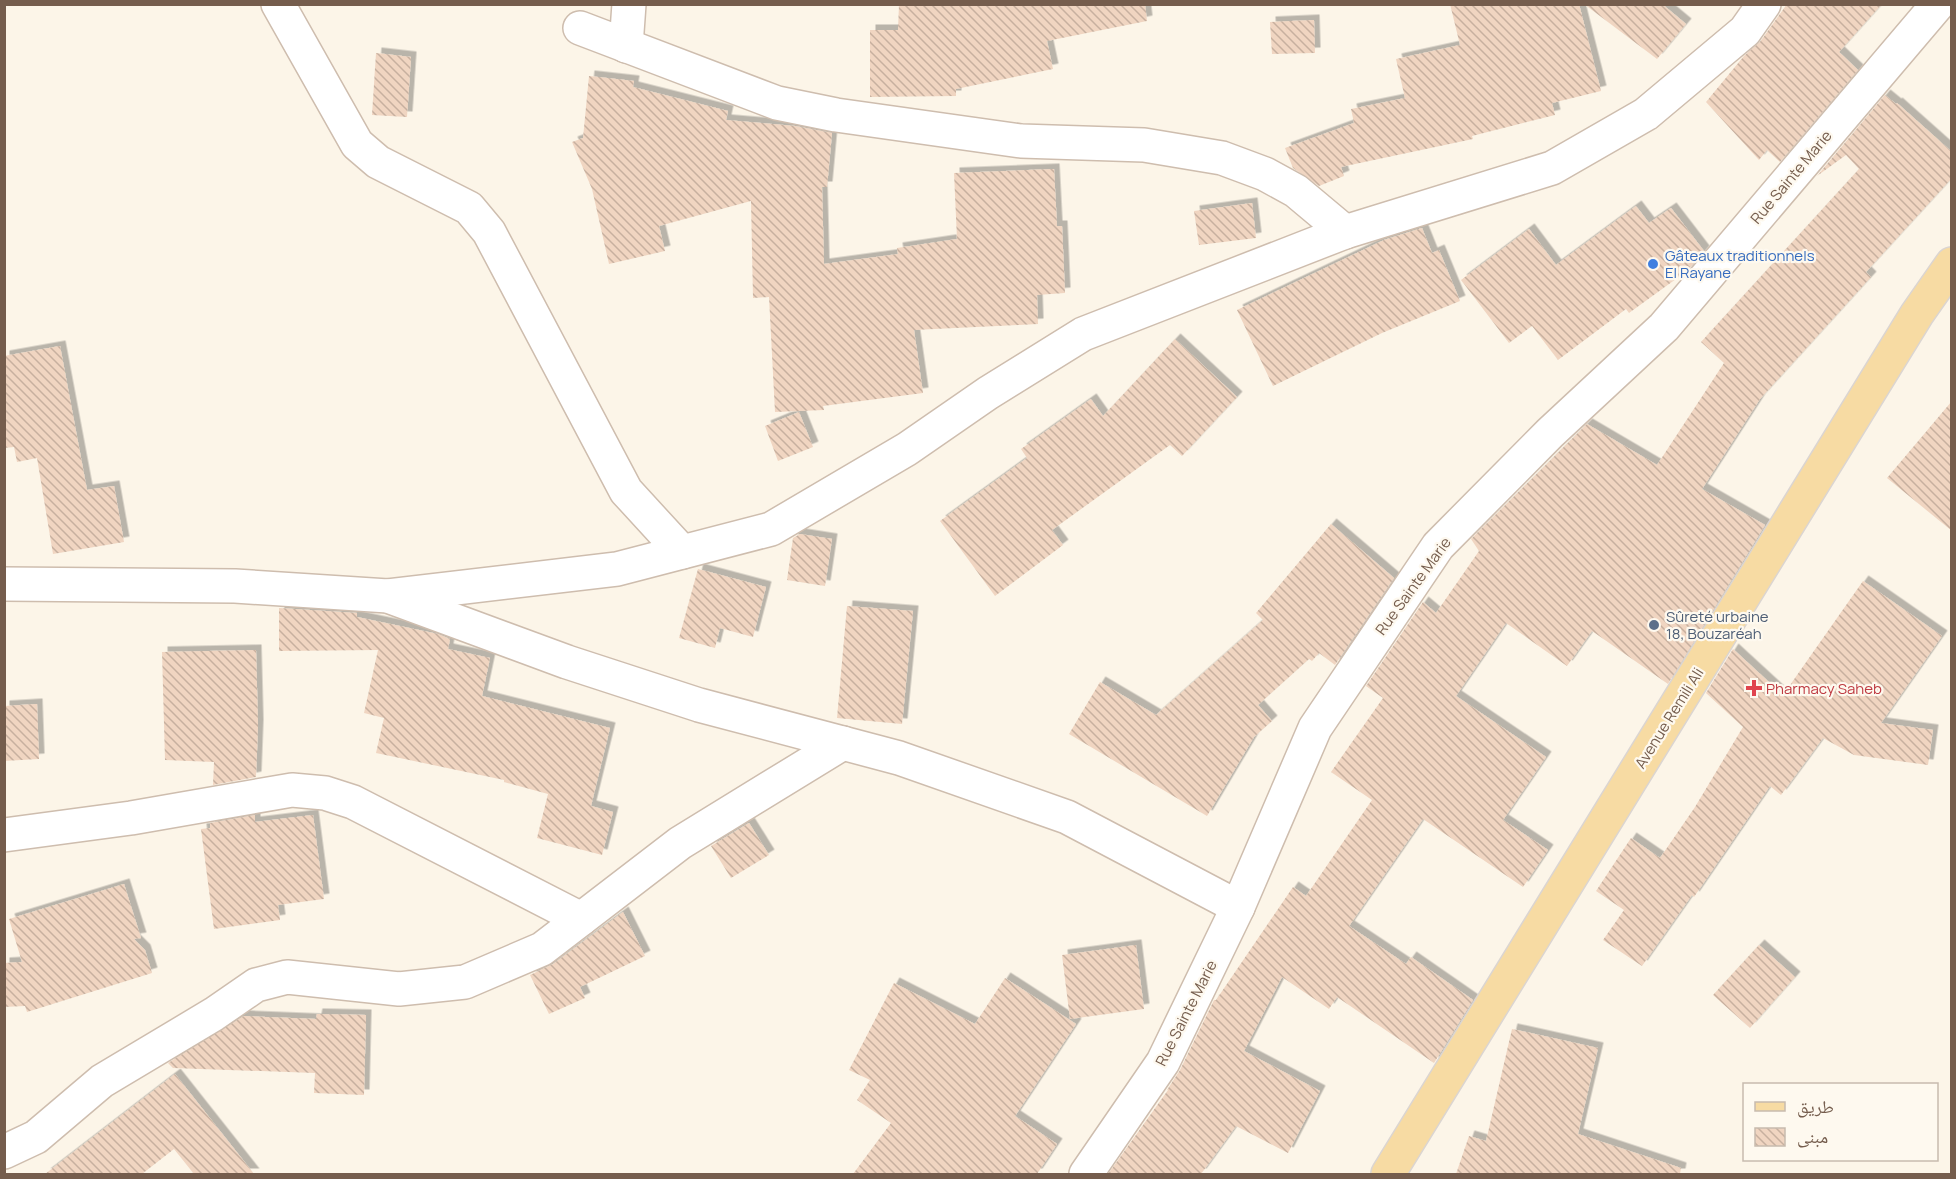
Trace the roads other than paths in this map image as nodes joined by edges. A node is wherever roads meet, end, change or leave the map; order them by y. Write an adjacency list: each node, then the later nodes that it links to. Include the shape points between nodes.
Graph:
1 (278, 4): 9 (street, via 357,144 378,162 469,208 489,232 626,491)
2 (629, 4): 6 (street)
3 (1764, 4): 7 (street, via 1745,31 1646,114 1552,168)
4 (1938, 4): 14 (street, Rue Sainte Marie, via 1664,327 1550,433 1438,546 1315,728)
5 (580, 28): 6 (street)
6 (626, 46): 7 (street, via 777,103 836,115 1021,141 1144,145 1222,158 1296,191)
7 (1345, 232): 9 (street, via 1083,334 907,449 771,529)
8 (1952, 264): 18 (main road, Avenue Remili Ali, via 1917,314)
9 (682, 552): 11 (street, via 616,569)
10 (4, 584): 11 (street, via 235,586)
11 (388, 596): 12 (street, via 567,662 688,701)
12 (843, 742): 14 (street, via 1067,817); 15 (street, via 680,843)
13 (4, 835): 15 (street, via 292,790 325,793 353,802)
14 (1238, 907): 17 (street, Rue Sainte Marie, via 1163,1062)
15 (581, 919): 16 (street, via 542,949 465,982 399,989 287,977 256,985 102,1081 36,1137)
16 (4, 1152)
17 (1086, 1174)
18 (1388, 1174)

